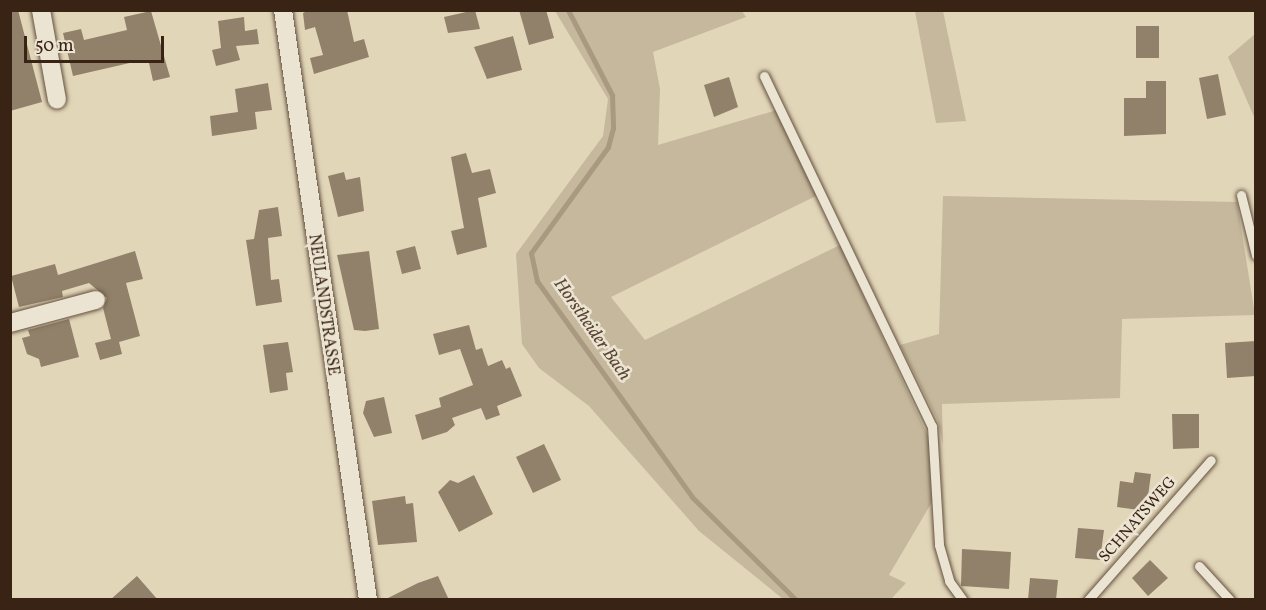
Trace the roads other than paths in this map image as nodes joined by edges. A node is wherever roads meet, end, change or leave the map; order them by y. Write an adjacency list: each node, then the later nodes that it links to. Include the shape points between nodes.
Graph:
1 (40, 10): 4 (street)
2 (283, 10): 11 (street, NEULANDSTRASSE)
3 (765, 76): 12 (lane, via 932,426 939,545 950,581)
4 (57, 100)
5 (1241, 195): 6 (lane)
6 (1256, 255)
7 (96, 300): 8 (street)
8 (10, 323)
9 (1211, 460): 13 (lane, SCHNATSWEG)
10 (1199, 566): 14 (lane)
11 (368, 600)
12 (963, 600)
13 (1088, 600)
14 (1230, 600)

